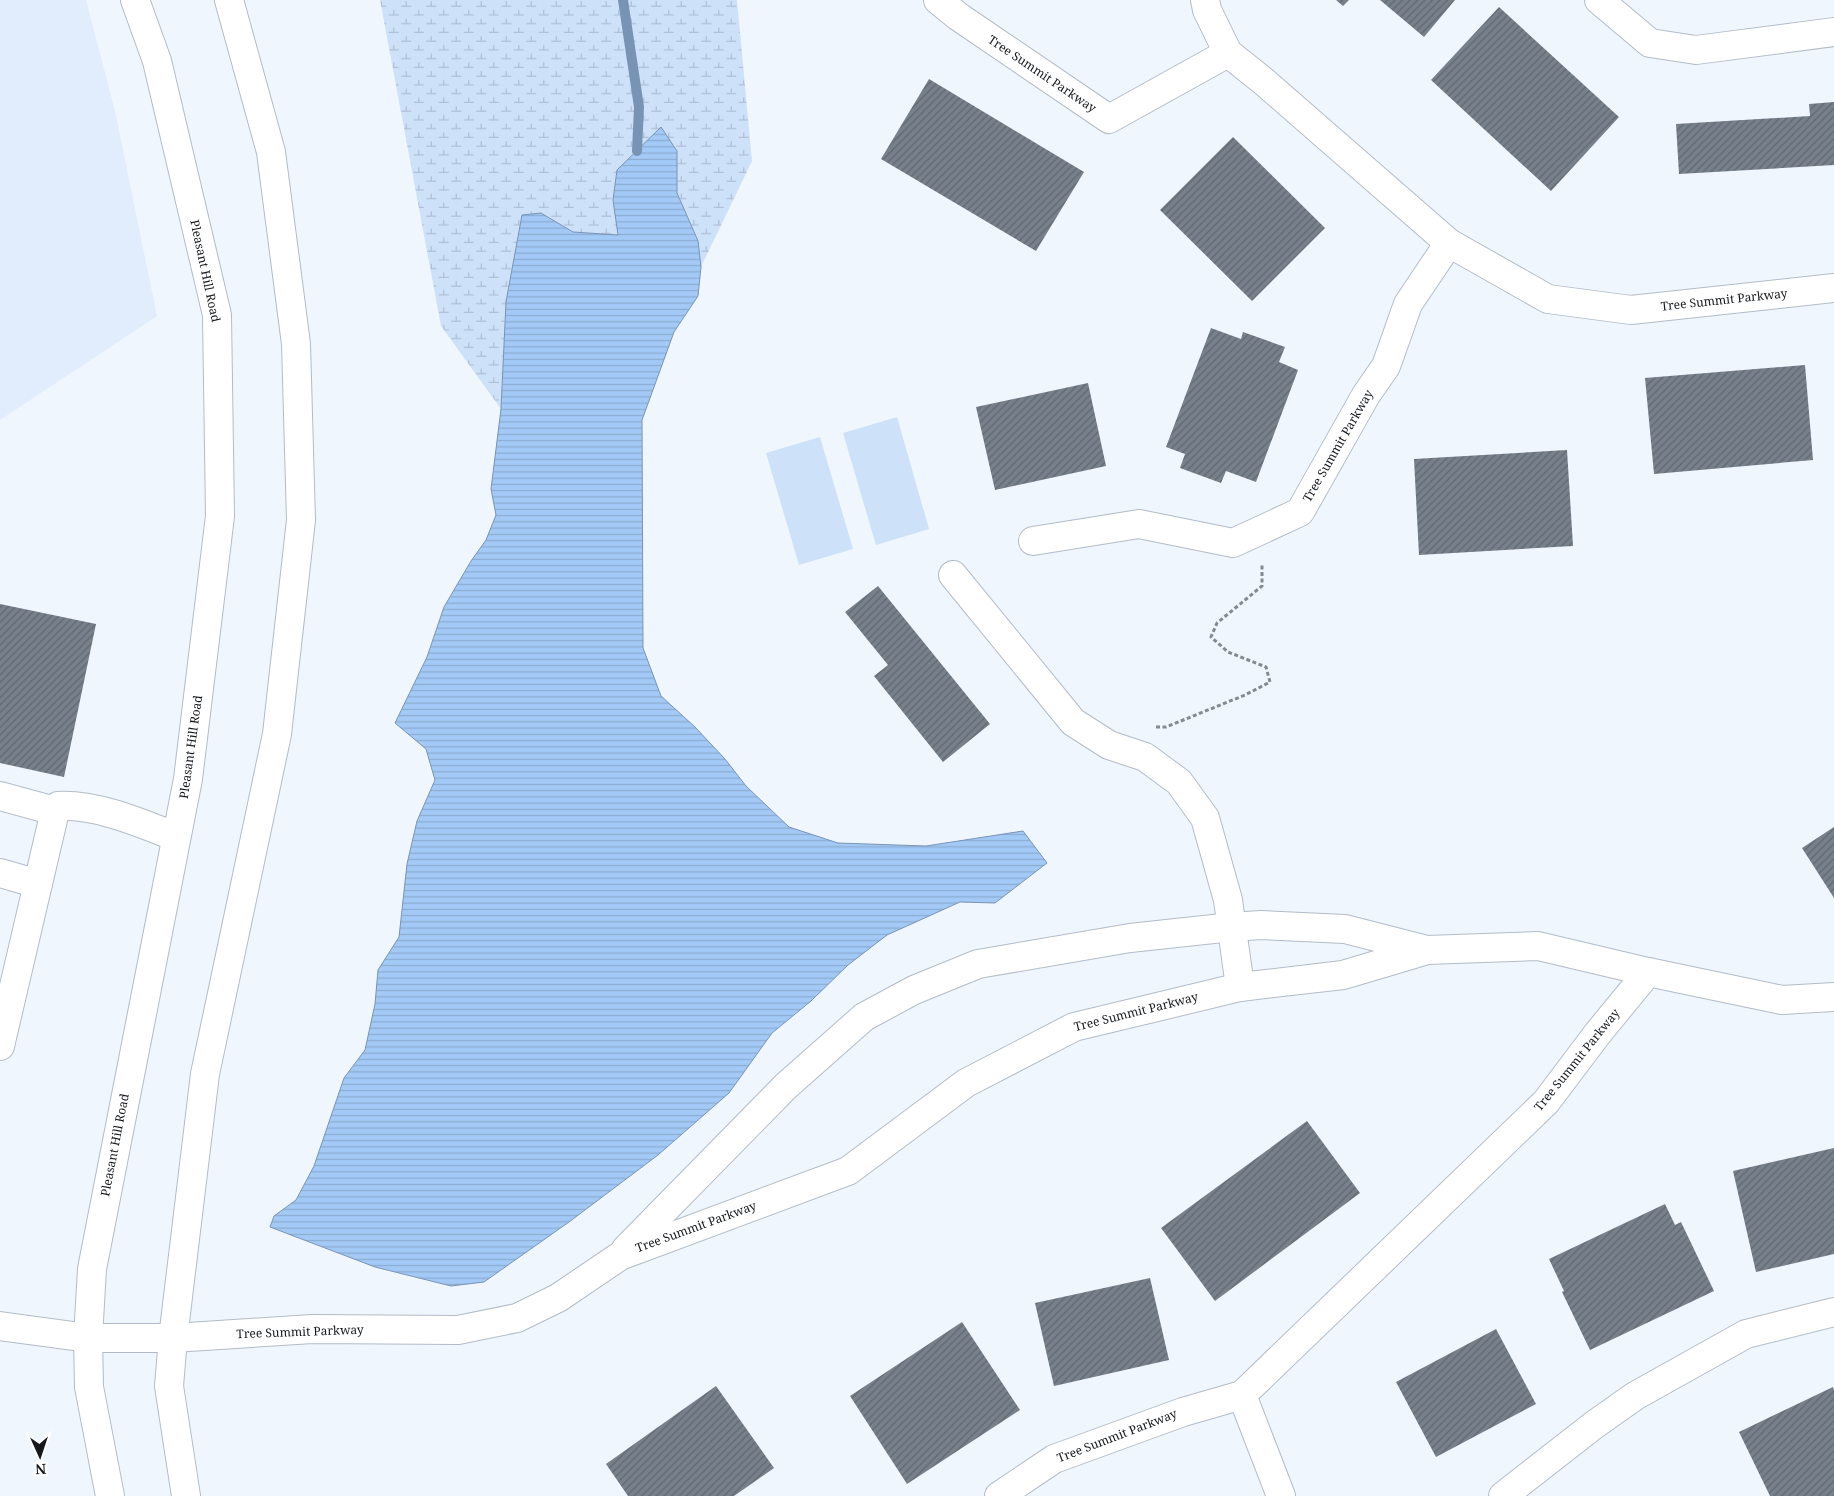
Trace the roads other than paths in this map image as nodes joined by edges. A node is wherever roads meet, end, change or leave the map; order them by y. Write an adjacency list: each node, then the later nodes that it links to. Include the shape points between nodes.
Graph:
1 (135, 0): 14 (main road, Pleasant Hill Road, via 157,61 217,315 220,516 190,760)
2 (229, 0): 27 (main road, via 271,152 296,344 301,520 277,734 205,1074)
3 (938, 0): 7 (main road, Tree Summit Parkway, via 958,17 1109,119)
4 (1205, 0): 7 (main road, Tree Summit Parkway)
5 (1599, 0): 6 (main road, via 1650,43 1696,50)
6 (1834, 32)
7 (1228, 53): 8 (main road, Tree Summit Parkway)
8 (1450, 242): 9 (main road, Tree Summit Parkway, via 1548,298 1631,310); 10 (main road, Tree Summit Parkway, via 1408,304 1386,366 1366,395 1300,512 1233,543 1139,524)
9 (1834, 288)
10 (1033, 541)
11 (953, 575): 17 (main road, via 1073,722 1109,745 1145,757 1179,782 1205,818)
12 (0, 796): 13 (main road)
13 (55, 811): 14 (main road, via 58,806 65,806 100,811); 16 (main road)
14 (176, 837): 26 (main road, Pleasant Hill Road, via 92,1269)
15 (0, 873): 16 (main road)
16 (38, 884): 22 (main road)
17 (1232, 926): 18 (main road, via 1345,929); 20 (main road); 23 (main road, via 1130,938 978,964 914,990 864,1017 786,1086)
18 (1428, 950): 19 (main road, Tree Summit Parkway, via 1538,946); 20 (main road, Tree Summit Parkway, via 1343,975)
19 (1648, 972): 21 (main road, Tree Summit Parkway, via 1782,1000); 28 (main road, Tree Summit Parkway, via 1546,1102)
20 (1240, 987): 23 (main road, Tree Summit Parkway, via 1074,1027 966,1083 848,1171)
21 (1834, 997)
22 (0, 1046)
23 (620, 1256): 27 (main road, Tree Summit Parkway, via 558,1298 517,1318 458,1330 312,1329)
24 (1834, 1312): 33 (main road, via 1737,1339 1635,1396)
25 (0, 1326): 26 (main road, Tree Summit Parkway)
26 (88, 1338): 27 (main road, Tree Summit Parkway); 29 (main road, Pleasant Hill Road, via 89,1387)
27 (173, 1338): 30 (main road, via 169,1386)
28 (1242, 1395): 31 (main road, Tree Summit Parkway, via 1183,1412 1054,1459); 32 (main road)
29 (110, 1496)
30 (186, 1496)
31 (999, 1496)
32 (1281, 1496)
33 (1504, 1496)

